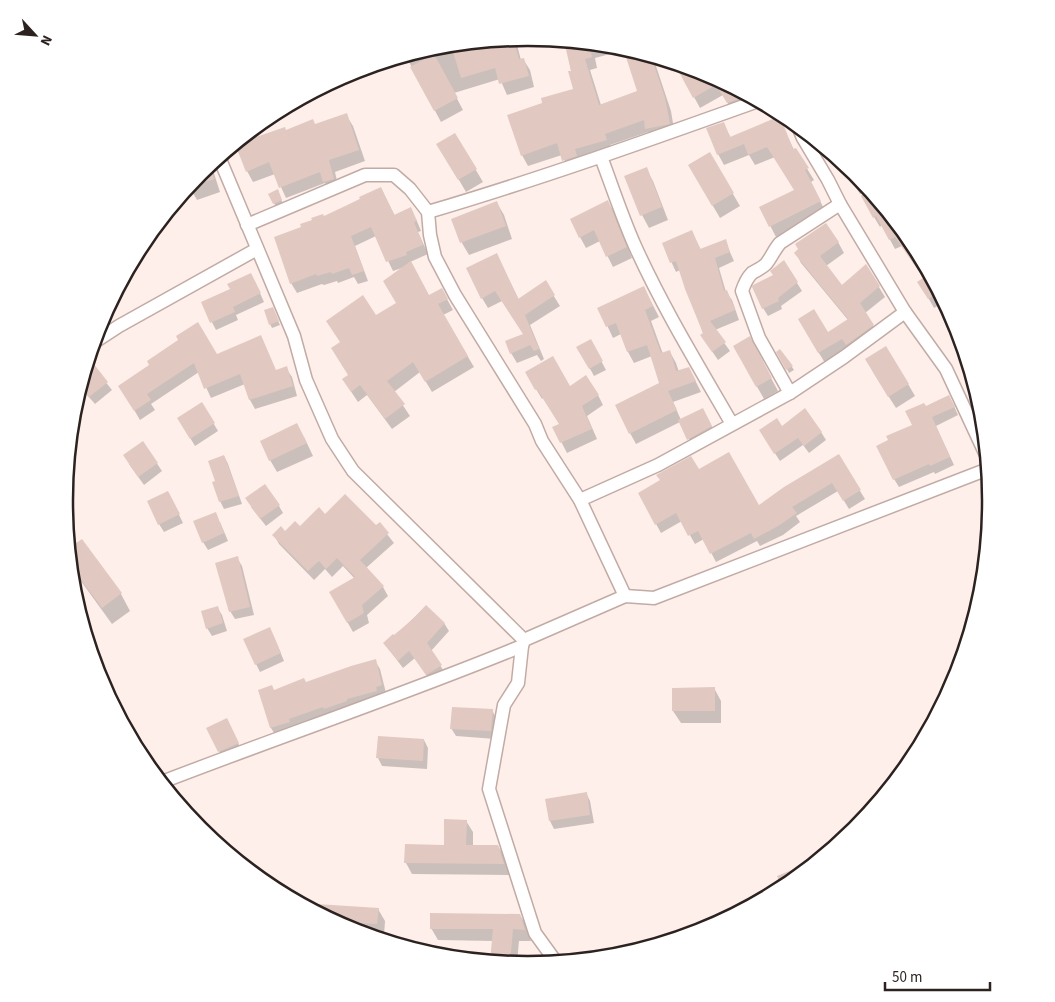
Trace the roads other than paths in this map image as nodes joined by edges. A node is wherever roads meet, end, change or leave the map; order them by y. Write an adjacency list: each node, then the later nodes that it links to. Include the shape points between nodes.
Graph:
1 (749, 104): 3 (street)
2 (804, 140): 5 (street)
3 (601, 157): 6 (street); 12 (street, via 654,287)
4 (222, 164): 7 (street)
5 (840, 204): 9 (street); 11 (street, via 780,243 768,262 745,282 742,291 760,338)
6 (428, 212): 7 (street, via 394,174 365,175); 15 (street, via 435,258)
7 (247, 225): 8 (street)
8 (257, 249): 10 (street); 17 (street, via 294,336 306,380 332,439 354,471)
9 (905, 312): 11 (street); 13 (street, via 946,369)
10 (104, 337)
11 (790, 393): 12 (street)
12 (732, 424): 15 (street, via 658,465)
13 (977, 436)
14 (981, 472): 16 (street, via 654,598)
15 (580, 500): 16 (street)
16 (625, 596): 17 (street)
17 (523, 643): 18 (street, via 451,675); 19 (street, via 518,683 504,705 489,789 535,933)
18 (168, 780)
19 (551, 955)

